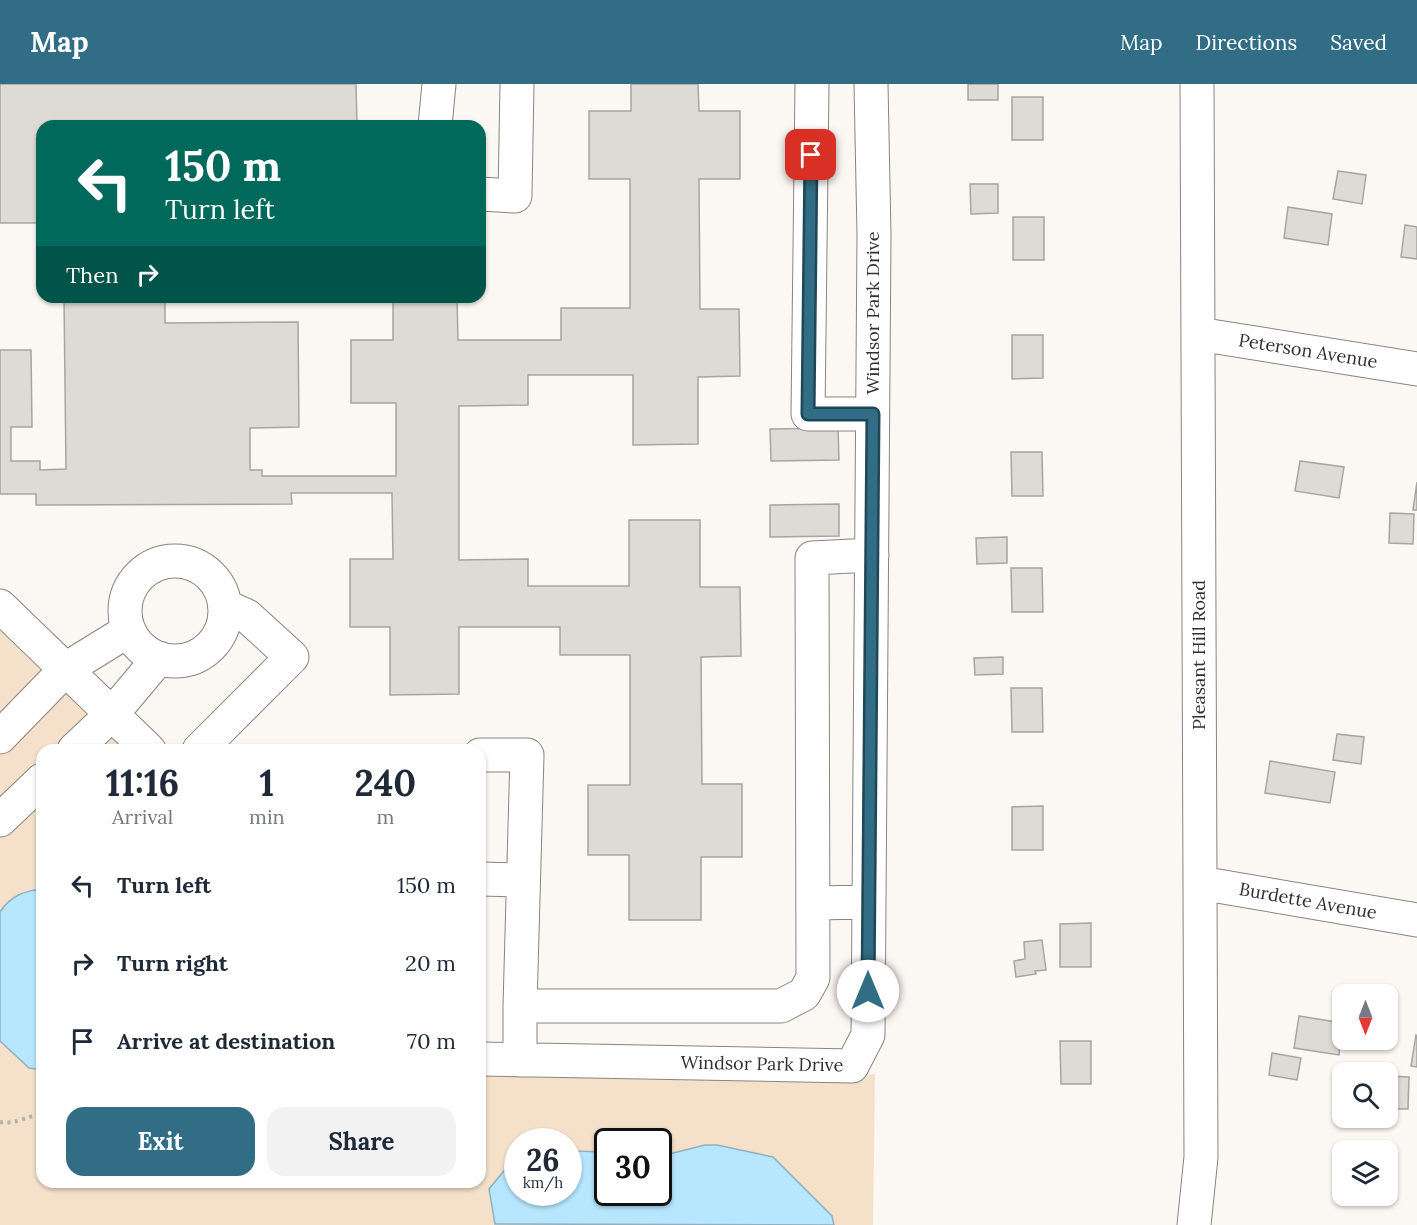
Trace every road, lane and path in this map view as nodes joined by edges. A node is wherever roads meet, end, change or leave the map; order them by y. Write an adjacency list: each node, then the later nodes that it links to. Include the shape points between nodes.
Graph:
1 (439, 84): 6 (street)
2 (517, 84): 7 (street, via 515,196)
3 (812, 84): 10 (street, via 808,414)
4 (871, 84): 10 (street, Windsor Park Drive)
5 (1197, 84): 8 (street, Pleasant Hill Road)
6 (436, 120)
7 (486, 194)
8 (1198, 334): 9 (street, Peterson Avenue); 27 (street, Pleasant Hill Road)
9 (1417, 369)
10 (873, 414): 11 (street, Windsor Park Drive)
11 (872, 555): 28 (street, Windsor Park Drive); 29 (street, via 812,558)
12 (0, 606): 16 (street)
13 (225, 606): 14 (street, via 222,593 204,570 178,561 164,562 144,572 131,588 126,602); 15 (street, via 220,634 206,650 187,660); 21 (street, via 247,616 292,657)
14 (129, 630): 15 (street, via 146,652); 16 (street)
15 (159, 658): 17 (street)
16 (66, 669): 17 (street); 18 (street)
17 (112, 714): 19 (street); 20 (street)
18 (0, 737)
19 (80, 744)
20 (143, 744)
21 (205, 744)
22 (486, 755): 26 (street, via 527,755)
23 (36, 786): 24 (street)
24 (0, 820)
25 (486, 879): 26 (street)
26 (524, 880): 31 (street)
27 (1200, 883): 30 (street, Burdette Avenue); 36 (street, Pleasant Hill Road, via 1201,1157)
28 (869, 902): 29 (street); 33 (street, Windsor Park Drive, via 868,1035 852,1066)
29 (813, 903): 31 (street, via 813,978 804,994 781,1006)
30 (1417, 920)
31 (520, 1006): 33 (street)
32 (486, 1059): 33 (street, Windsor Park Drive)
33 (520, 1060)
34 (36, 1115): 35 (path, via 8,1124)
35 (0, 1122)
36 (1194, 1225)

